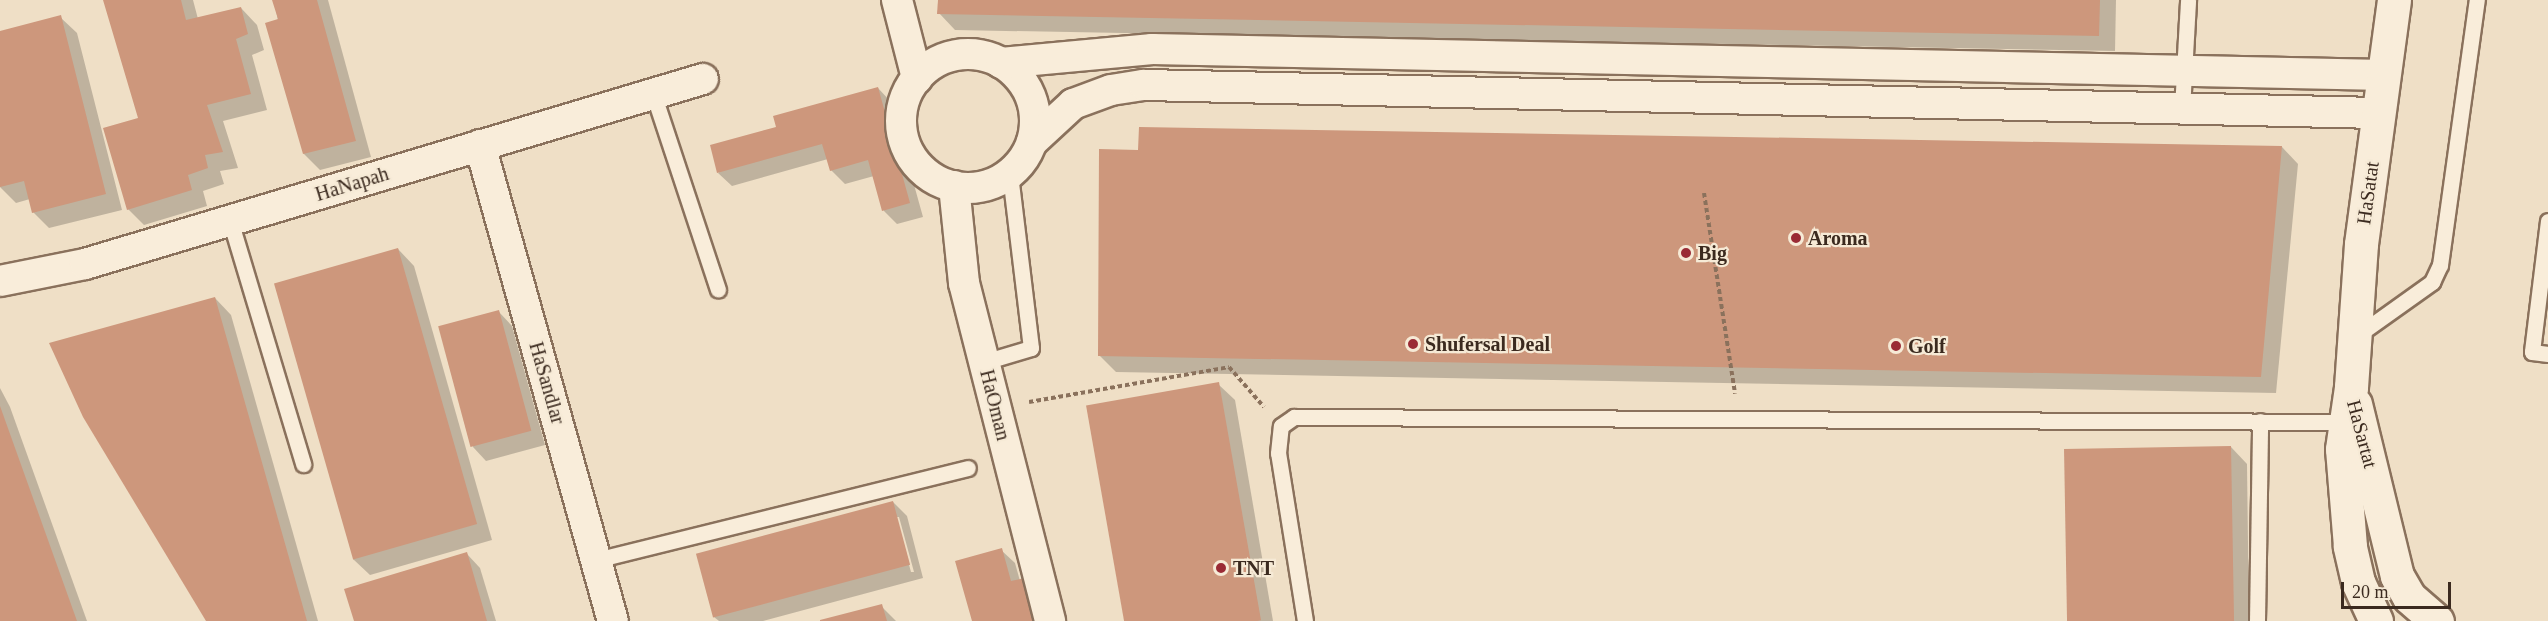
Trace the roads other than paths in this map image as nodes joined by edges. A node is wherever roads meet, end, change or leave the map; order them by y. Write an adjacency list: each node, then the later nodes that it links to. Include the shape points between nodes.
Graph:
1 (897, 0): 8 (street)
2 (2188, 0): 6 (lane)
3 (2394, 0): 7 (street, HaSatat)
4 (2477, 0): 21 (lane, via 2440,265 2432,282)
5 (1001, 63): 6 (street, via 1152,49); 8 (street, via 976,55 950,57); 13 (street, via 1028,90 1035,116)
6 (2187, 73): 7 (street); 11 (lane)
7 (2385, 75): 12 (street, HaSatat)
8 (917, 78): 16 (street, via 902,113 904,140 926,173)
9 (703, 79): 10 (street, HaNapah)
10 (653, 93): 14 (street, HaNapah); 20 (lane)
11 (2182, 110): 12 (street); 13 (street, via 1144,85 1111,90 1073,104)
12 (2379, 112): 21 (street, HaSatat)
13 (1032, 142): 15 (street)
14 (480, 145): 17 (street, HaNapah); 29 (street, HaSandlar)
15 (1010, 174): 16 (street, via 987,186); 23 (lane, via 1031,348)
16 (954, 186): 23 (street, HaOman, via 961,268)
17 (230, 220): 19 (street, HaNapah, via 85,264); 27 (lane)
18 (2548, 221): 22 (lane, via 2532,352)
19 (0, 281)
20 (717, 290)
21 (2353, 339): 24 (street, HaSatat)
22 (2548, 354)
23 (984, 362): 31 (street, HaOman)
24 (2351, 387): 26 (street, HaSartat); 35 (street, HaSartat, via 2397,576 2409,597)
25 (2260, 421): 26 (lane); 32 (lane, via 1306,417 1286,420 1281,426 1278,453); 33 (lane)
26 (2346, 422): 34 (street, HaSartat, via 2342,449 2350,546 2358,582)
27 (303, 464)
28 (968, 468): 29 (lane)
29 (596, 560): 30 (street, HaSandlar)
30 (613, 621)
31 (1050, 621)
32 (1305, 621)
33 (2257, 621)
34 (2376, 621)
35 (2437, 621)

